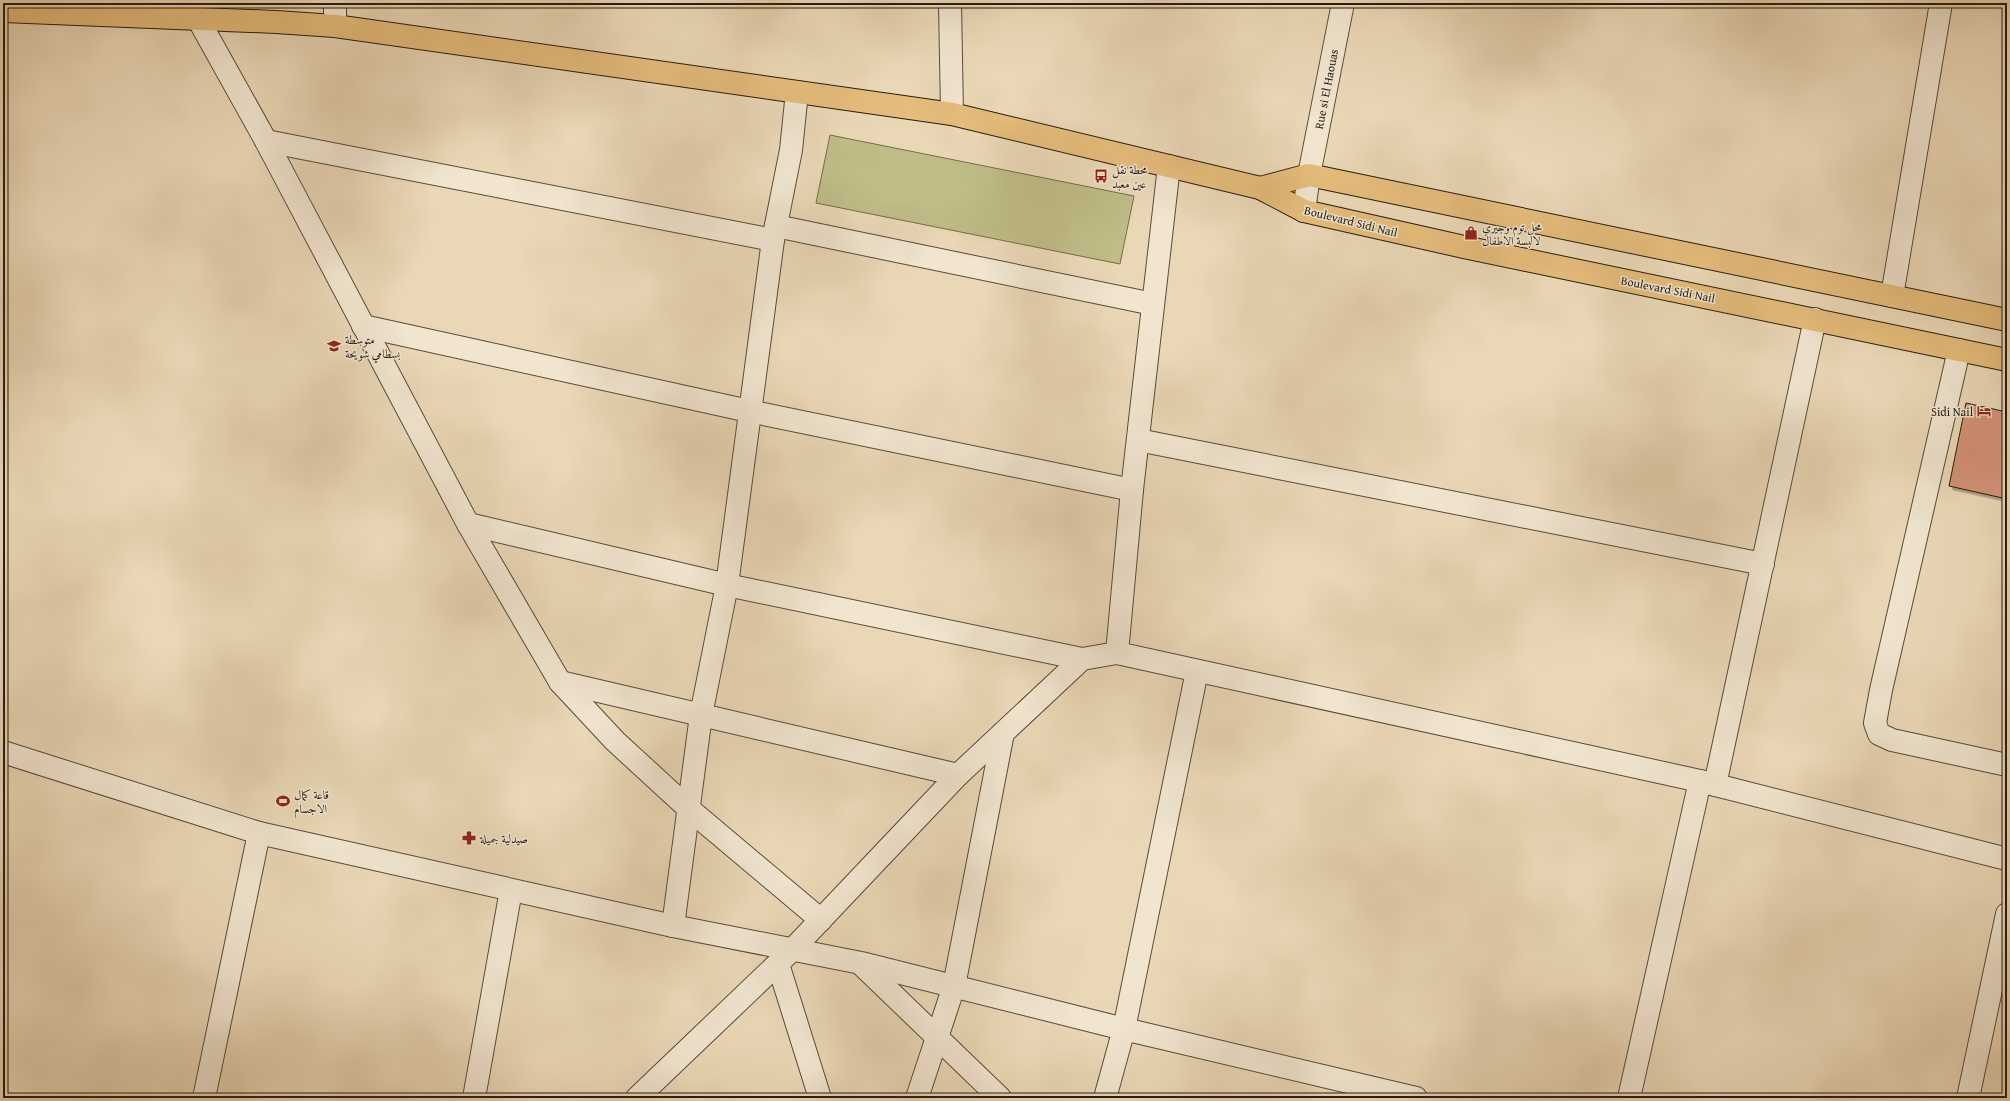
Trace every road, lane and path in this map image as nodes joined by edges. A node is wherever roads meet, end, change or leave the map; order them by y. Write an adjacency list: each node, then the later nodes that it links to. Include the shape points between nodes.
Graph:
1 (335, 3): 7 (street)
2 (950, 3): 9 (street)
3 (1343, 3): 12 (street, Rue si El Haouas)
4 (1942, 3): 16 (street)
5 (3, 11): 6 (main road)
6 (198, 19): 7 (main road); 10 (street)
7 (335, 26): 8 (main road)
8 (797, 92): 9 (main road); 15 (street, via 791,150)
9 (952, 114): 11 (main road)
10 (266, 141): 15 (street); 20 (street)
11 (1169, 166): 13 (main road); 17 (street)
12 (1309, 175): 13 (main road); 14 (street, Rue si El Haouas); 16 (main road)
13 (1260, 188): 14 (main road, Boulevard Sidi Nail)
14 (1304, 211): 18 (main road, Boulevard Sidi Nail, via 1464,247)
15 (775, 233): 17 (street); 23 (street)
16 (1892, 296): 19 (main road)
17 (1153, 304): 24 (street)
18 (1815, 319): 21 (main road, Boulevard Sidi Nail); 27 (street)
19 (2007, 320)
20 (363, 326): 23 (street); 26 (street)
21 (1959, 350): 22 (main road, Boulevard Sidi Nail); 36 (street, via 1875,723 1879,734 1892,740)
22 (2007, 360)
23 (749, 411): 25 (street); 28 (street)
24 (1138, 440): 25 (street); 27 (street)
25 (1132, 490): 29 (street)
26 (468, 524): 28 (street); 32 (street)
27 (1762, 564): 38 (street)
28 (727, 585): 30 (street); 33 (street)
29 (1117, 653): 30 (street); 31 (street)
30 (1082, 659): 34 (street)
31 (1197, 671): 38 (street); 49 (street)
32 (560, 682): 33 (street); 39 (street, via 615,742)
33 (701, 715): 37 (street); 39 (street)
34 (1003, 733): 37 (street); 48 (street)
35 (3, 752): 40 (street)
36 (2007, 765)
37 (958, 775): 44 (street)
38 (1707, 783): 41 (street); 59 (street)
39 (689, 809): 44 (street); 45 (street)
40 (259, 833): 42 (street); 51 (street)
41 (2007, 859)
42 (511, 890): 45 (street); 52 (street)
43 (2007, 914): 60 (street)
44 (821, 920): 46 (street)
45 (672, 926): 46 (street)
46 (785, 957): 47 (street); 53 (street); 54 (street)
47 (860, 963): 48 (street); 50 (street)
48 (954, 986): 49 (street); 50 (street)
49 (1124, 1029): 57 (street); 58 (street)
50 (937, 1037): 55 (street); 56 (street)
51 (204, 1098)
52 (474, 1098)
53 (637, 1098)
54 (820, 1098)
55 (917, 1098)
56 (1000, 1098)
57 (1105, 1098)
58 (1416, 1098)
59 (1630, 1098)
60 (1968, 1098)

